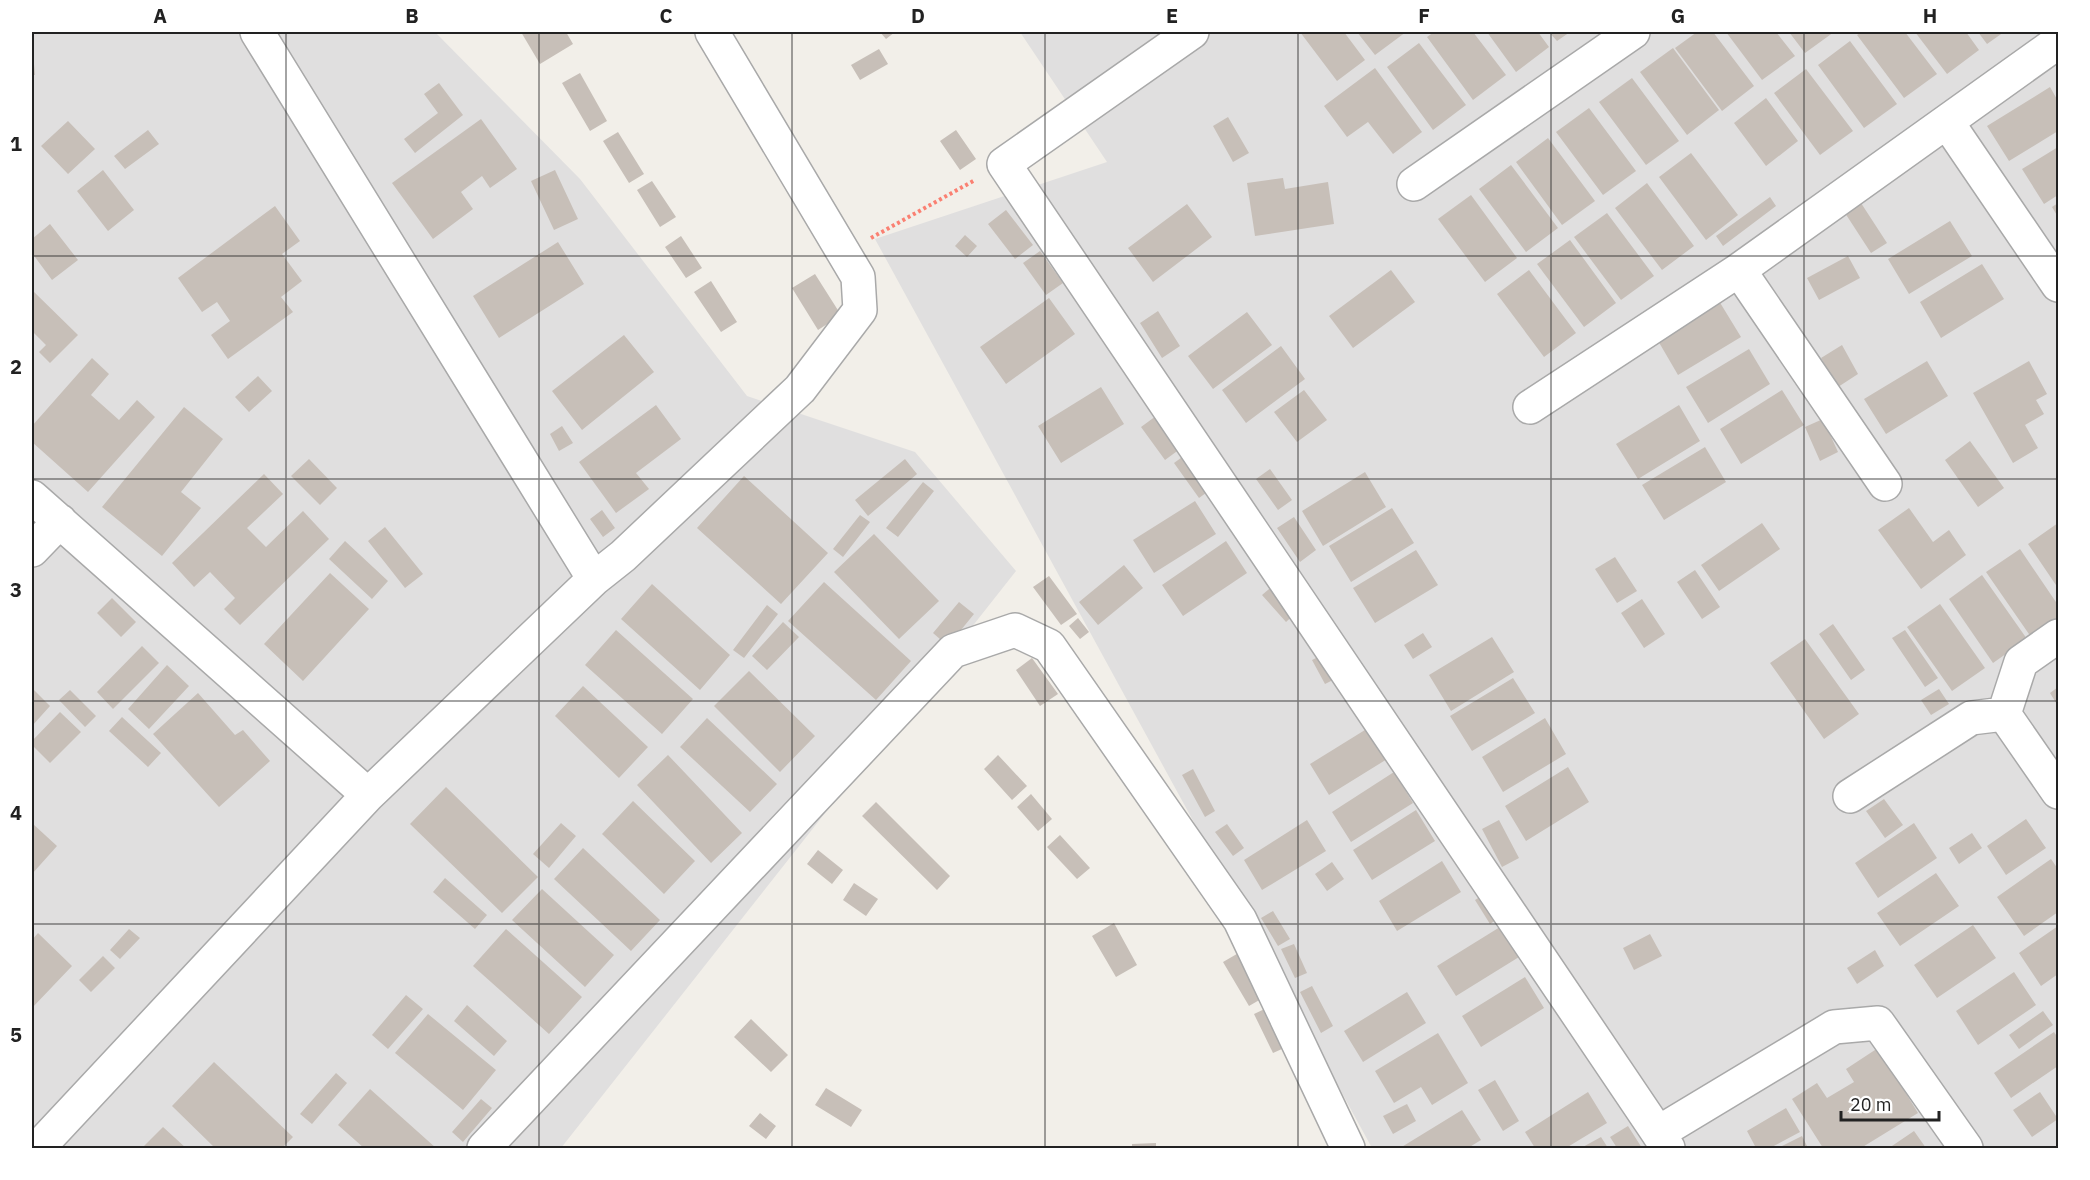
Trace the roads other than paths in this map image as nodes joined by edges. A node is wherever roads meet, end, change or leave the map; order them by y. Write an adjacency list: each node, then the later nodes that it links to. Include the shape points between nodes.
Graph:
1 (257, 32): 15 (street)
2 (712, 32): 15 (street, via 858,277 860,310 800,389)
3 (1192, 32): 21 (street, via 1004,164)
4 (1634, 32): 7 (street)
5 (2058, 42): 6 (street)
6 (1947, 122): 8 (street); 9 (street)
7 (1414, 184)
8 (1739, 270): 10 (street); 11 (street)
9 (2058, 285)
10 (1530, 406)
11 (1885, 484)
12 (32, 497): 13 (street)
13 (60, 521): 14 (street); 19 (street)
14 (32, 550)
15 (594, 579): 19 (street)
16 (2058, 636): 17 (street, via 2021,662)
17 (2004, 714): 18 (street); 20 (street, via 1971,718)
18 (2058, 792)
19 (368, 795): 22 (street)
20 (1850, 796)
21 (1663, 1141): 25 (street, via 1834,1028 1878,1023)
22 (38, 1149)
23 (484, 1149): 24 (street, via 953,651 1015,630 1049,646 1240,920)
24 (1348, 1149)
25 (1966, 1149)

